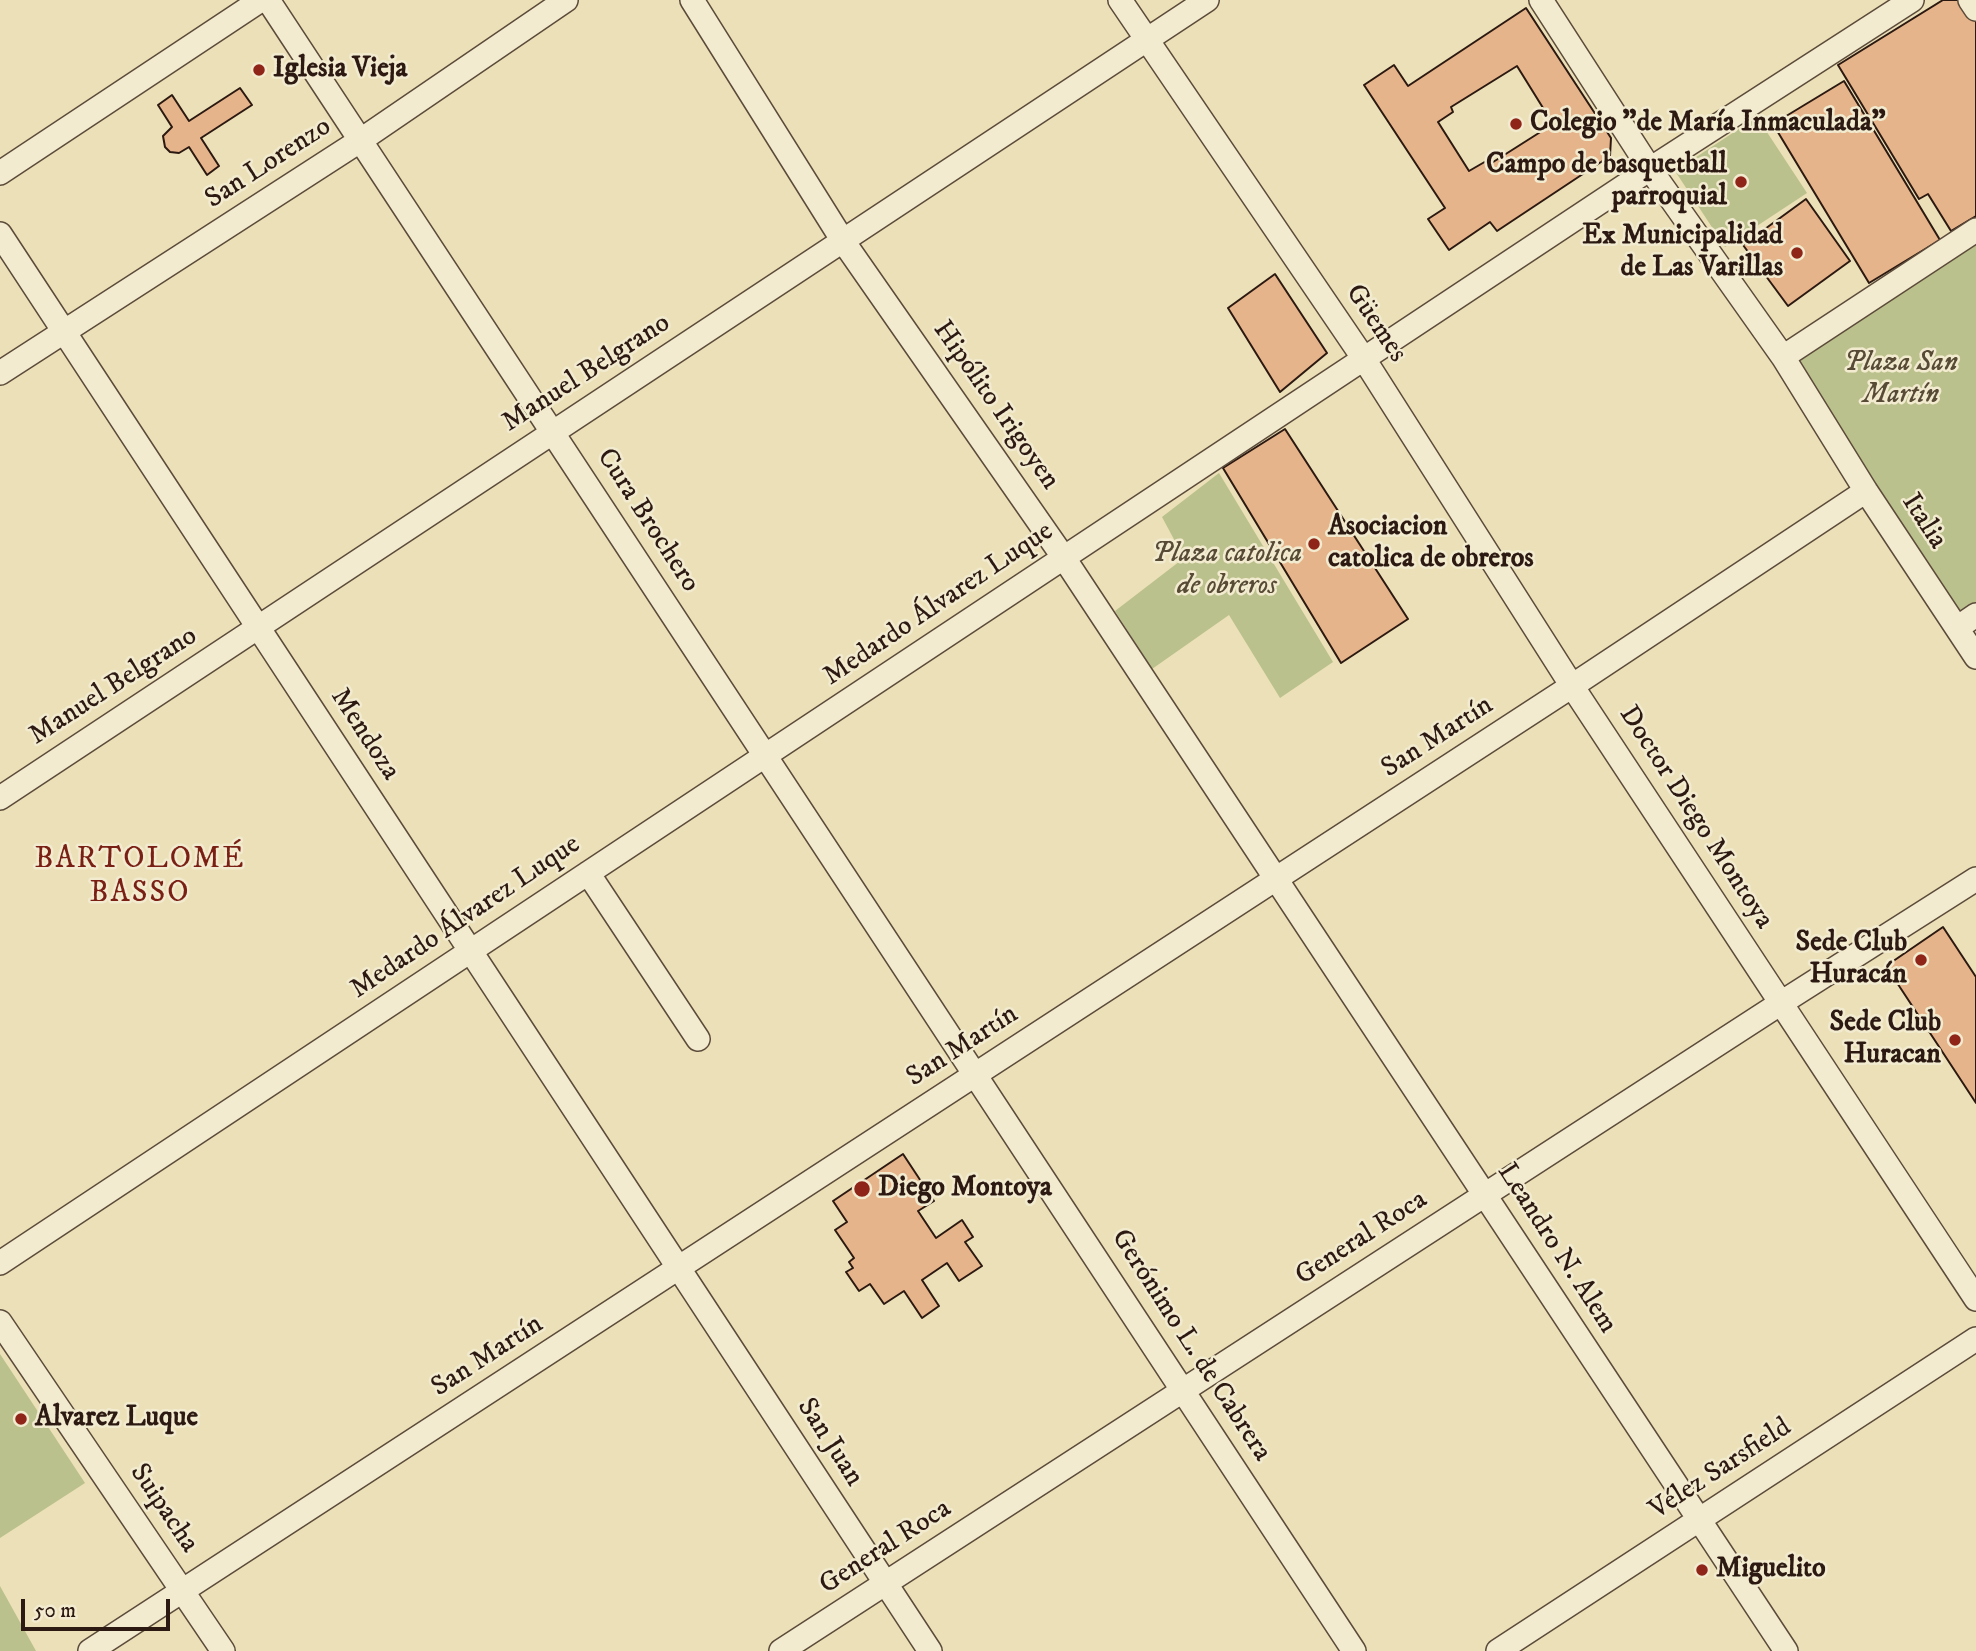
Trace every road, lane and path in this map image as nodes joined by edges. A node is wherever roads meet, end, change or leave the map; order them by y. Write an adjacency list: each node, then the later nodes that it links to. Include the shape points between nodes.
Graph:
1 (261, 0): 14 (street)
2 (268, 0): 12 (street, Cura Brochero)
3 (566, 0): 12 (street, San Lorenzo)
4 (692, 0): 17 (street, Hipólito Irigoyen)
5 (1120, 0): 11 (street, Güemes)
6 (1208, 0): 11 (street, Manuel Belgrano)
7 (1541, 0): 13 (street, Italia)
8 (1912, 0): 13 (street, Medardo Álvarez Luque)
9 (1970, 0): 10 (street)
10 (1976, 9)
11 (1147, 40): 17 (street, Manuel Belgrano); 20 (street, Güemes)
12 (360, 140): 18 (street, San Lorenzo); 22 (street, Cura Brochero)
13 (1650, 169): 19 (street, Italia); 20 (street, Medardo Álvarez Luque)
14 (0, 173)
15 (1976, 230): 19 (street)
16 (0, 234): 18 (street, Mendoza)
17 (843, 241): 22 (street, Manuel Belgrano); 24 (street, Hipólito Irigoyen)
18 (64, 331): 21 (street, San Lorenzo); 26 (street, Mendoza)
19 (1783, 356): 23 (street, Italia)
20 (1364, 359): 24 (street, Medardo Álvarez Luque); 28 (street, Güemes)
21 (0, 373)
22 (553, 433): 26 (street, Manuel Belgrano); 29 (street, Cura Brochero)
23 (1866, 491): 25 (street, Italia); 28 (street, San Martín)
24 (1064, 558): 29 (street, Medardo Álvarez Luque); 32 (street, Hipólito Irigoyen)
25 (1966, 621): 27 (street, Italia)
26 (258, 628): 30 (street, Manuel Belgrano); 34 (street, Mendoza)
27 (1976, 657)
28 (1572, 686): 32 (street, San Martín); 35 (street, Doctor Diego Montoya)
29 (765, 755): 31 (street, Medardo Álvarez Luque); 37 (street, Cura Brochero)
30 (3, 789)
31 (589, 873): 34 (street, Medardo Álvarez Luque); 36 (street)
32 (1276, 879): 37 (street, San Martín); 38 (street, Leandro N. Alem)
33 (1976, 879): 35 (street, General Roca)
34 (470, 951): 39 (street, Medardo Álvarez Luque); 40 (street, Mendoza)
35 (1781, 1003): 38 (street, General Roca); 41 (street, Doctor Diego Montoya)
36 (698, 1039)
37 (975, 1074): 40 (street, San Martín); 44 (street, Gerónimo L. de Cabrera)
38 (1485, 1195): 44 (street, General Roca); 45 (street, Leandro N. Alem)
39 (0, 1263)
40 (678, 1268): 46 (street, San Juan); 47 (street, San Martín)
41 (1976, 1299)
42 (0, 1322): 47 (street, Suipacha)
43 (1976, 1339): 45 (street, Vélez Sarsfield)
44 (1183, 1391): 46 (street, General Roca); 52 (street, Gerónimo L. de Cabrera)
45 (1699, 1520): 53 (street, Vélez Sarsfield); 54 (street, Leandro N. Alem)
46 (885, 1583): 50 (street, General Roca); 51 (street, San Juan)
47 (183, 1590): 48 (street, San Martín); 49 (street, Suipacha)
48 (90, 1651)
49 (223, 1651)
50 (781, 1651)
51 (930, 1651)
52 (1354, 1651)
53 (1498, 1651)
54 (1786, 1651)

